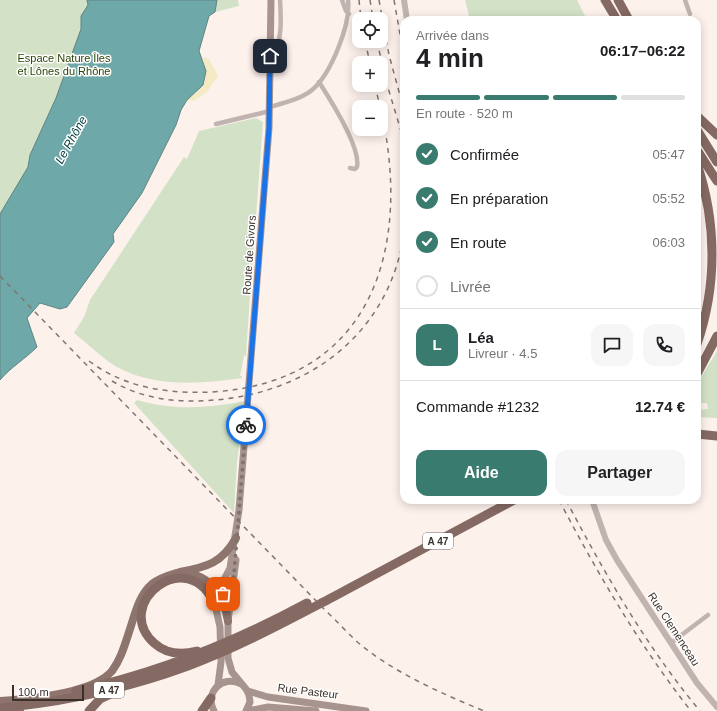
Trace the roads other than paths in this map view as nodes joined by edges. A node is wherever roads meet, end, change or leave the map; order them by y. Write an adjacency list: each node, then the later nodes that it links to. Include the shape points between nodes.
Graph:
1 (271, 0): 14 (main road, Route de Givors)
2 (280, 0): 14 (street, via 278,43)
3 (342, 0): 9 (street)
4 (348, 0): 9 (street)
5 (404, 0): 11 (street)
6 (605, 0): 12 (highway)
7 (618, 0): 13 (highway)
8 (685, 0): 10 (street)
9 (349, 14): 15 (street, via 338,46)
10 (690, 14)
11 (406, 16)
12 (615, 16)
13 (627, 16)
14 (270, 56): 16 (main road, Route de Givors)
15 (319, 82): 16 (street, via 303,96); 23 (street, via 339,112 357,152 357,166 355,169)
16 (270, 109): 18 (street); 36 (main road, Route de Givors)
17 (701, 120): 19 (highway)
18 (216, 124)
19 (717, 135)
20 (701, 136): 22 (highway)
21 (701, 156): 25 (highway)
22 (717, 162)
23 (350, 168)
24 (701, 176): 26 (highway, via 712,210 717,259 712,301)
25 (717, 181)
26 (701, 333)
27 (717, 336): 28 (highway)
28 (701, 366)
29 (701, 429): 30 (highway)
30 (717, 430)
31 (701, 434): 32 (highway)
32 (717, 436)
33 (494, 504): 38 (highway, A 47)
34 (506, 504): 38 (highway, A 47)
35 (593, 504): 47 (street, Rue Clemenceau, via 606,540 617,560)
36 (236, 538): 37 (highway, via 219,559); 39 (main road); 41 (main road, via 230,568)
37 (179, 573): 41 (highway, via 201,577); 52 (highway, via 159,579 145,591 121,655 111,671 102,679)
38 (361, 578): 43 (highway, A 47)
39 (233, 586): 41 (main road, via 227,592); 45 (main road)
40 (206, 589): 41 (main road); 42 (highway); 48 (highway, via 198,582 187,578 162,582 145,600 142,622 153,642 170,652)
41 (218, 593): 42 (main road); 45 (highway)
42 (215, 605): 51 (main road, via 220,627 221,662)
43 (307, 607): 46 (highway, A 47); 46 (highway, A 47)
44 (708, 615): 47 (street)
45 (228, 621): 50 (main road, via 229,667)
46 (238, 639): 48 (highway, A 47)
47 (671, 643): 56 (street, Rue Clemenceau, via 697,683)
48 (214, 650): 49 (highway, A 47); 52 (highway, A 47, via 144,674)
49 (161, 675): 57 (highway, A 47, via 76,697); 60 (highway, via 104,697)
50 (241, 684): 51 (main road, via 229,681); 53 (main road)
51 (218, 686): 54 (main road)
52 (76, 691): 55 (highway, A 47)
53 (248, 692): 63 (main road, via 250,702); 65 (main road, Rue Pasteur)
54 (211, 698): 61 (highway); 62 (main road)
55 (0, 702)
56 (717, 707)
57 (0, 708)
58 (8, 711): 59 (highway)
59 (20, 711)
60 (89, 711)
61 (202, 711)
62 (214, 711)
63 (247, 711): 64 (main road, Rue Pasteur, via 264,707)
64 (316, 711)
65 (365, 711)

